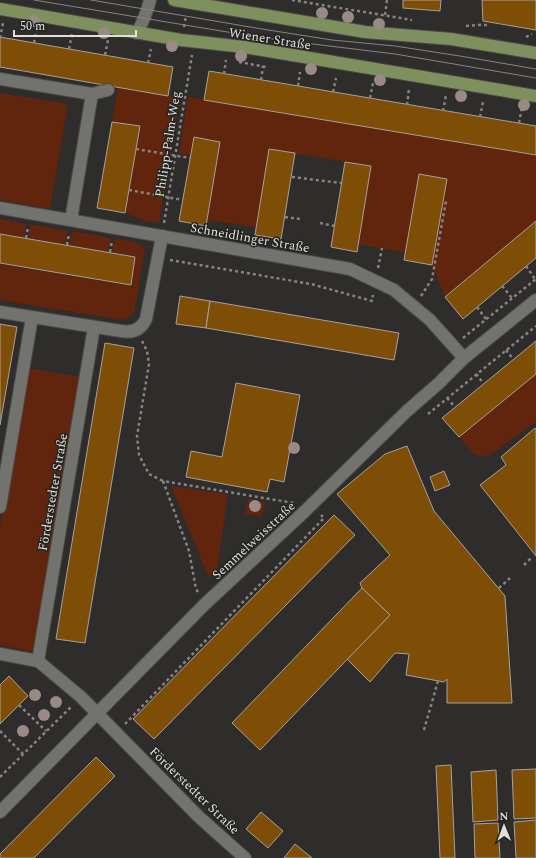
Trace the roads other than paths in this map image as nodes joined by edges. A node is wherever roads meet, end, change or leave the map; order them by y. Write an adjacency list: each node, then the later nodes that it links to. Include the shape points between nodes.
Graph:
1 (150, 0): 4 (street)
2 (174, 0): 5 (main road, Wiener Straße, via 365,32 433,36)
3 (0, 9): 4 (main road, Wiener Straße)
4 (137, 33): 9 (main road, Wiener Straße, via 198,43 244,47)
5 (536, 53)
6 (0, 78): 8 (street)
7 (108, 90): 8 (street)
8 (92, 94): 11 (street)
9 (536, 96)
10 (0, 208): 11 (street, Schneidlinger Straße)
11 (71, 220): 12 (street, Schneidlinger Straße)
12 (162, 236): 16 (street, via 146,319 142,326 125,332); 17 (street, Schneidlinger Straße, via 350,269 394,290 430,320)
13 (536, 300): 17 (street, Semmelweisstraße)
14 (0, 312): 15 (street)
15 (32, 317): 16 (street); 18 (street)
16 (94, 327): 20 (street, Förderstedter Straße)
17 (464, 358): 21 (street, Semmelweisstraße, via 204,605)
18 (0, 507)
19 (0, 654): 20 (street)
20 (38, 660): 21 (street, Förderstedter Straße)
21 (97, 713): 22 (street, Semmelweisstraße); 23 (street, Förderstedter Straße, via 200,817)
22 (0, 812)
23 (245, 858)

